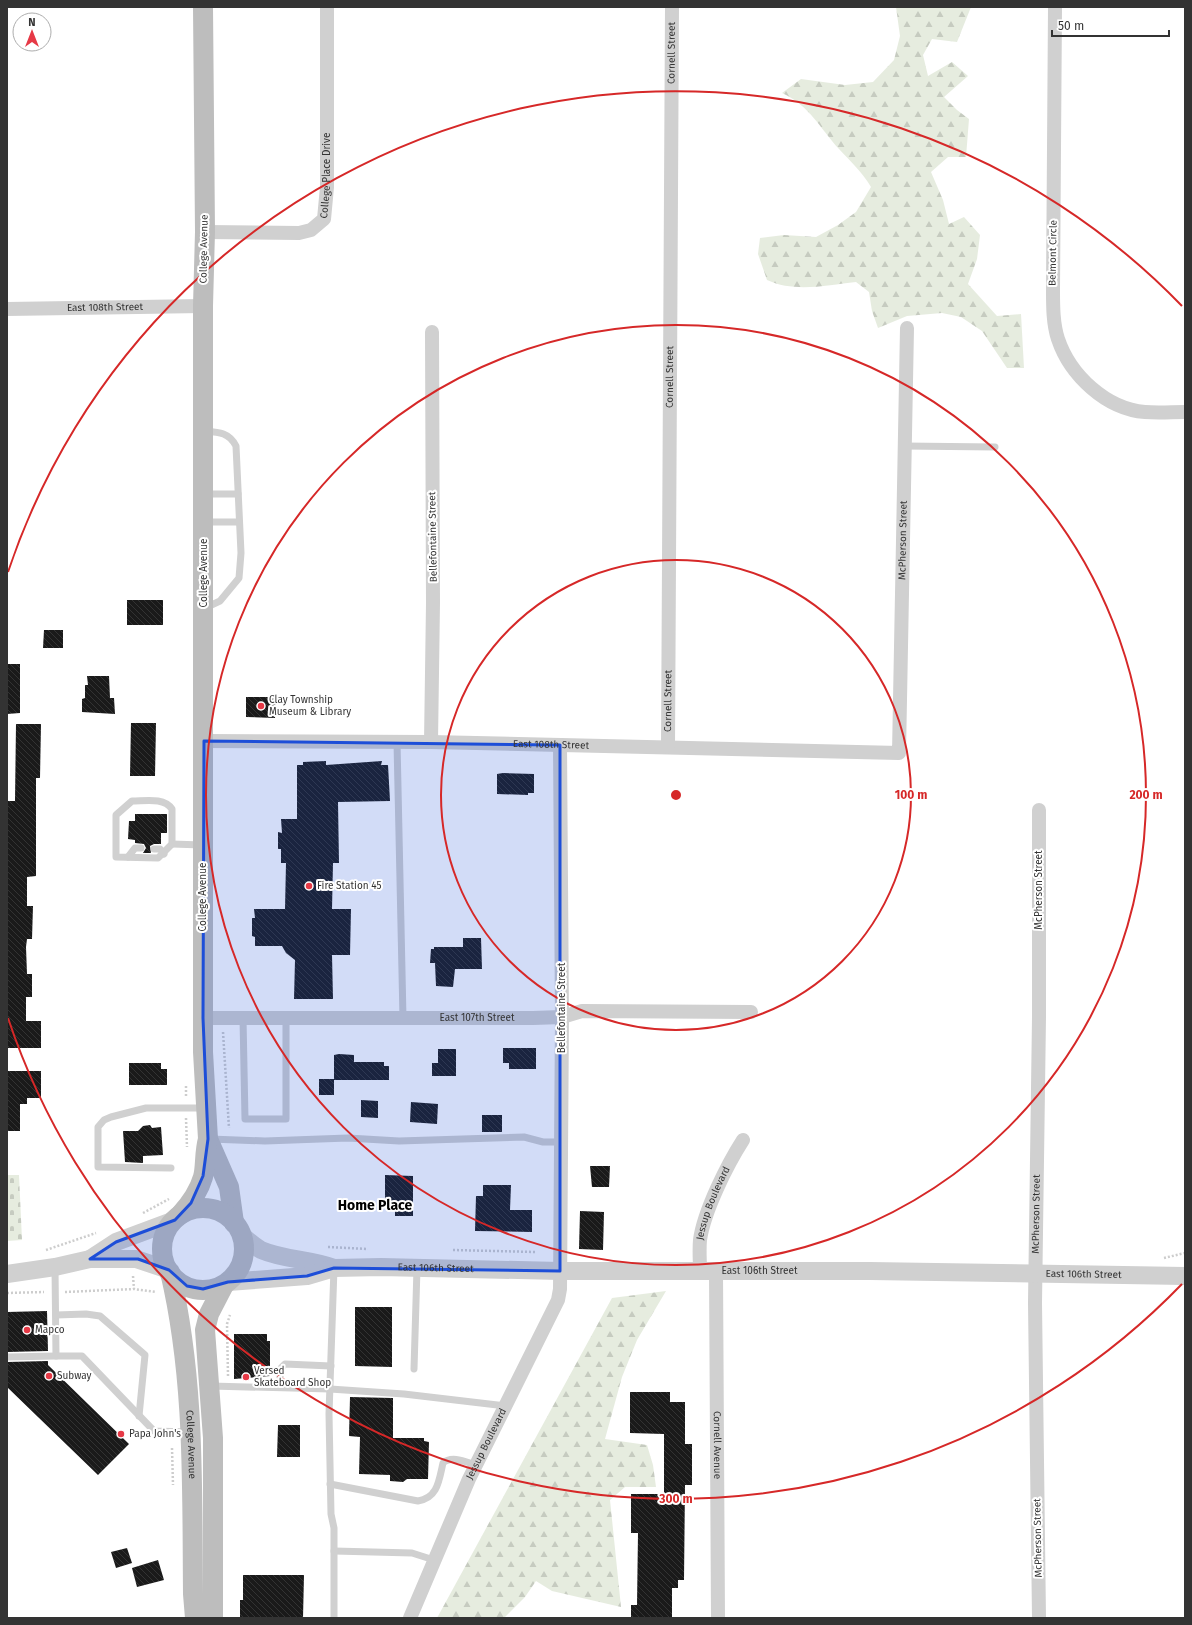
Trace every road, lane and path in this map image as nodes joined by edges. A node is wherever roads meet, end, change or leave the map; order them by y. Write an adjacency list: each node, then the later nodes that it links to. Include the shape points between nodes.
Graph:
1 (203, 7): 5 (main road, College Avenue)
2 (327, 7): 5 (street, College Place Drive, via 327,187 324,219 311,230 299,233)
3 (672, 7): 23 (street, Cornell Street)
4 (1055, 7): 10 (street, Belmont Circle, via 1053,312 1058,339 1081,378 1102,397 1144,412)
5 (205, 232): 6 (main road, College Avenue)
6 (203, 306): 7 (street, East 108th Street); 11 (main road, College Avenue)
7 (7, 309)
8 (907, 328): 12 (street, McPherson Street)
9 (432, 332): 21 (street, Bellefontaine Street)
10 (1185, 412)
11 (204, 431): 14 (main road, College Avenue); 15 (lane, via 218,432 232,438 236,446)
12 (904, 446): 13 (lane); 24 (street, McPherson Street)
13 (995, 447)
14 (204, 494): 15 (lane); 16 (main road, College Avenue)
15 (238, 494): 17 (lane)
16 (204, 522): 17 (lane); 18 (main road, College Avenue)
17 (239, 522): 18 (lane, via 239,578 220,601)
18 (203, 609): 19 (main road, College Avenue)
19 (204, 741): 20 (street, East 108th Street); 27 (main road, College Avenue)
20 (397, 742): 21 (street, East 108th Street); 38 (lane)
21 (431, 742): 22 (street, East 108th Street)
22 (560, 744): 23 (street, East 108th Street); 33 (street, Bellefontaine Street)
23 (668, 747): 24 (street, East 108th Street)
24 (899, 753)
25 (1040, 810): 62 (street, McPherson Street)
26 (172, 844): 27 (lane); 30 (lane); 31 (lane, via 170,806 160,801 132,801 116,815 116,857)
27 (204, 845): 34 (main road, College Avenue)
28 (140, 848): 31 (lane, via 135,848)
29 (154, 848): 30 (lane, via 160,848)
30 (164, 854): 31 (lane, via 158,858)
31 (128, 857)
32 (751, 1012): 33 (street, East 107th Street, via 582,1012)
33 (562, 1017): 38 (street, East 107th Street); 43 (street, Bellefontaine Street)
34 (202, 1018): 35 (street, East 107th Street); 39 (main road, College Avenue)
35 (222, 1018): 36 (street, East 107th Street); 41 (path)
36 (243, 1018): 37 (street, East 107th Street); 37 (lane, via 245,1119 286,1119)
37 (286, 1018): 38 (street, East 107th Street)
38 (403, 1018)
39 (206, 1108): 40 (main road, College Avenue); 44 (lane, via 146,1108 111,1116 98,1128 98,1167)
40 (208, 1139): 41 (lane); 47 (main road, College Avenue, via 203,1176 192,1202); 48 (main road, College Avenue, via 229,1187)
41 (230, 1140): 43 (lane, via 348,1138 399,1141 524,1137 543,1142)
42 (743, 1140): 60 (street, Jessup Boulevard, via 722,1178 700,1240)
43 (562, 1142): 55 (street, Bellefontaine Street)
44 (171, 1168)
45 (173, 1195): 46 (path)
46 (139, 1215)
47 (178, 1217): 48 (main road, via 191,1210 209,1208 220,1212); 54 (street, via 116,1242); 59 (main road, via 167,1230 163,1243 163,1257)
48 (238, 1228): 57 (street, East 106th Street, via 260,1250); 64 (main road, via 244,1250 243,1257 237,1271)
49 (102, 1232): 53 (path)
50 (325, 1247): 51 (path)
51 (369, 1249)
52 (452, 1250): 55 (path, via 520,1251)
53 (39, 1252)
54 (90, 1259): 56 (street); 59 (street, via 136,1259)
55 (561, 1263): 58 (street, East 106th Street); 60 (street, East 106th Street); 76 (street, Jessup Boulevard, via 558,1300)
56 (55, 1268): 61 (street); 65 (lane)
57 (334, 1268): 58 (street, East 106th Street); 64 (street, East 106th Street, via 308,1276); 71 (lane)
58 (417, 1268): 72 (lane)
59 (169, 1271): 64 (main road, via 180,1282 195,1288 211,1289); 78 (main road, College Avenue, via 179,1314)
60 (708, 1271): 62 (street, East 106th Street); 87 (street, Cornell Avenue)
61 (7, 1274)
62 (1036, 1274): 63 (street, East 106th Street); 88 (street, McPherson Street)
63 (1185, 1276)
64 (226, 1283): 73 (main road, via 206,1321 205,1342)
65 (56, 1292): 66 (path); 67 (path, via 134,1289 155,1291); 68 (lane)
66 (7, 1293)
67 (159, 1294)
68 (56, 1315): 70 (lane); 77 (lane, via 100,1316 144,1355)
69 (7, 1356): 70 (lane)
70 (56, 1356): 77 (lane, via 82,1356)
71 (331, 1366): 74 (lane, via 285,1364 281,1368); 75 (lane)
72 (414, 1369)
73 (210, 1386): 74 (lane); 84 (main road, via 214,1488)
74 (279, 1386): 75 (lane)
75 (330, 1389): 76 (lane, via 404,1394); 80 (lane)
76 (506, 1406): 79 (street, Jessup Boulevard)
77 (138, 1416): 78 (lane, via 154,1431)
78 (191, 1432): 83 (main road, College Avenue)
79 (476, 1465): 80 (lane, via 451,1458 446,1460 437,1488 426,1500 418,1501); 82 (street, Jessup Boulevard)
80 (330, 1484): 81 (lane)
81 (334, 1551): 82 (lane, via 412,1553); 85 (lane)
82 (434, 1560): 86 (street, Jessup Boulevard)
83 (195, 1618)
84 (213, 1618)
85 (334, 1618)
86 (410, 1618)
87 (718, 1618)
88 (1039, 1618)

